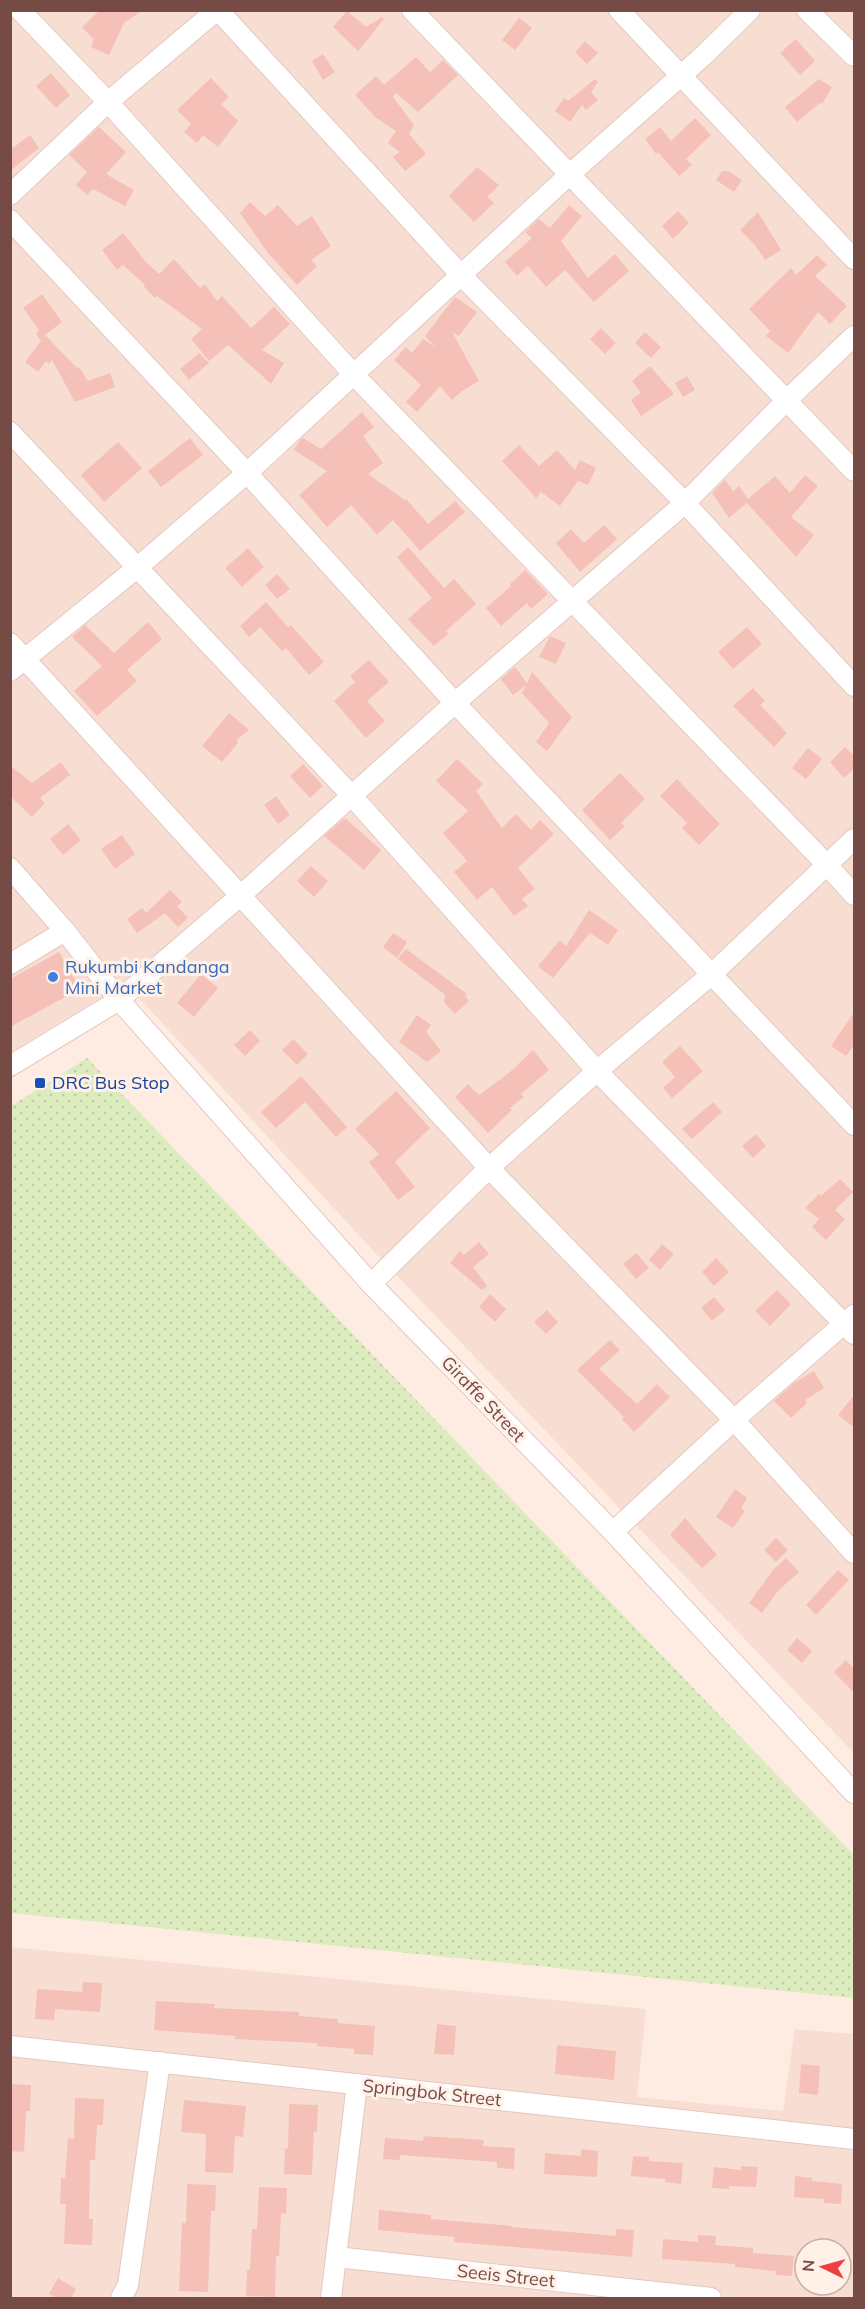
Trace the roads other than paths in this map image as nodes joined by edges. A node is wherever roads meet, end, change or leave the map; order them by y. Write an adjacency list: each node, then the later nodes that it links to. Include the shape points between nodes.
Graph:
1 (20, 10): 9 (street)
2 (218, 10): 9 (street); 14 (street)
3 (412, 10): 10 (street)
4 (619, 10): 8 (street)
5 (750, 10): 8 (street)
6 (807, 10): 7 (street)
7 (855, 56)
8 (679, 76): 10 (street); 13 (street)
9 (108, 102): 11 (street); 16 (street)
10 (569, 175): 14 (street); 17 (street)
11 (10, 195)
12 (10, 220): 20 (street)
13 (855, 259)
14 (461, 274): 16 (street); 21 (street)
15 (855, 336): 17 (street)
16 (355, 375): 20 (street); 23 (street)
17 (787, 400): 19 (street); 21 (street)
18 (10, 432): 22 (street)
19 (855, 471)
20 (247, 473): 22 (street); 27 (street)
21 (685, 503): 23 (street); 26 (street)
22 (138, 567): 25 (street); 28 (street)
23 (574, 601): 27 (street); 30 (street)
24 (10, 643): 25 (street)
25 (18, 665): 33 (street)
26 (855, 686)
27 (455, 703): 28 (street); 36 (street)
28 (352, 796): 33 (street); 39 (street)
29 (855, 839): 30 (street)
30 (827, 865): 32 (street); 36 (street)
31 (10, 867): 34 (street, Giraffe Street)
32 (855, 895)
33 (240, 896): 37 (street); 41 (street)
34 (65, 931): 35 (street); 37 (street, Giraffe Street)
35 (10, 964)
36 (712, 974): 39 (street); 40 (street)
37 (118, 1000): 38 (street); 42 (street, Giraffe Street)
38 (10, 1066)
39 (597, 1071): 41 (street); 43 (street)
40 (855, 1125)
41 (489, 1168): 42 (street); 44 (street)
42 (371, 1284): 45 (street, Giraffe Street)
43 (851, 1324): 44 (street)
44 (734, 1420): 45 (street); 46 (street)
45 (613, 1532): 47 (street, Giraffe Street)
46 (855, 1553)
47 (855, 1793)
48 (10, 2046): 49 (street, Springbok Street)
49 (160, 2062): 50 (street, Springbok Street); 53 (street, via 128,2285)
50 (357, 2084): 51 (street, Springbok Street); 52 (street)
51 (855, 2139)
52 (336, 2258): 54 (street); 55 (street, Seeis Street)
53 (121, 2298)
54 (331, 2298)
55 (711, 2298)

